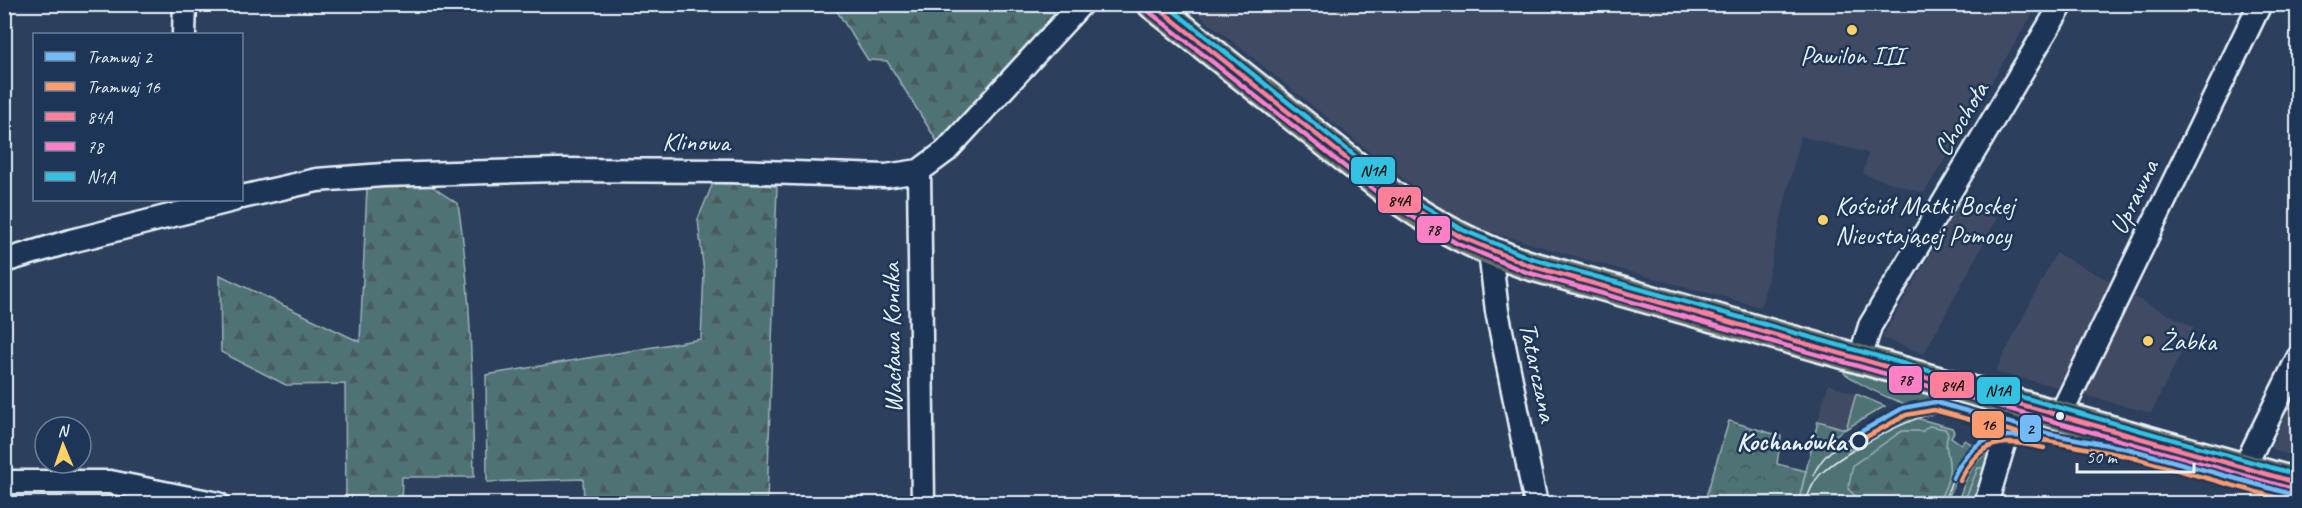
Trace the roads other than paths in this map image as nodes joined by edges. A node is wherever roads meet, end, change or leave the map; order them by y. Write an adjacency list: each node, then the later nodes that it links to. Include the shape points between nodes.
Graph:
1 (185, 4): 6 (street)
2 (1081, 4): 7 (street, via 960,138)
3 (1152, 4): 11 (main road, via 1395,198 1439,226)
4 (2062, 4): 14 (street, Chochoła, via 1870,326)
5 (2260, 4): 16 (street, Uprawna)
6 (184, 33)
7 (919, 171): 8 (street, Klinowa, via 886,176 557,170 383,175 317,180); 21 (street, Wacława Kondka)
8 (243, 197)
9 (225, 201): 10 (street)
10 (179, 207): 12 (street)
11 (1490, 251): 14 (main road); 22 (street, Tatarczana, via 1499,322)
12 (4, 261)
13 (2298, 358): 17 (street)
14 (1860, 359): 15 (main road)
15 (2016, 403): 16 (main road); 23 (street)
16 (2060, 416): 17 (main road)
17 (2244, 468): 19 (main road)
18 (4, 482): 20 (street, via 110,482)
19 (2298, 483)
20 (218, 504)
21 (923, 504)
22 (1536, 504)
23 (1986, 504)

